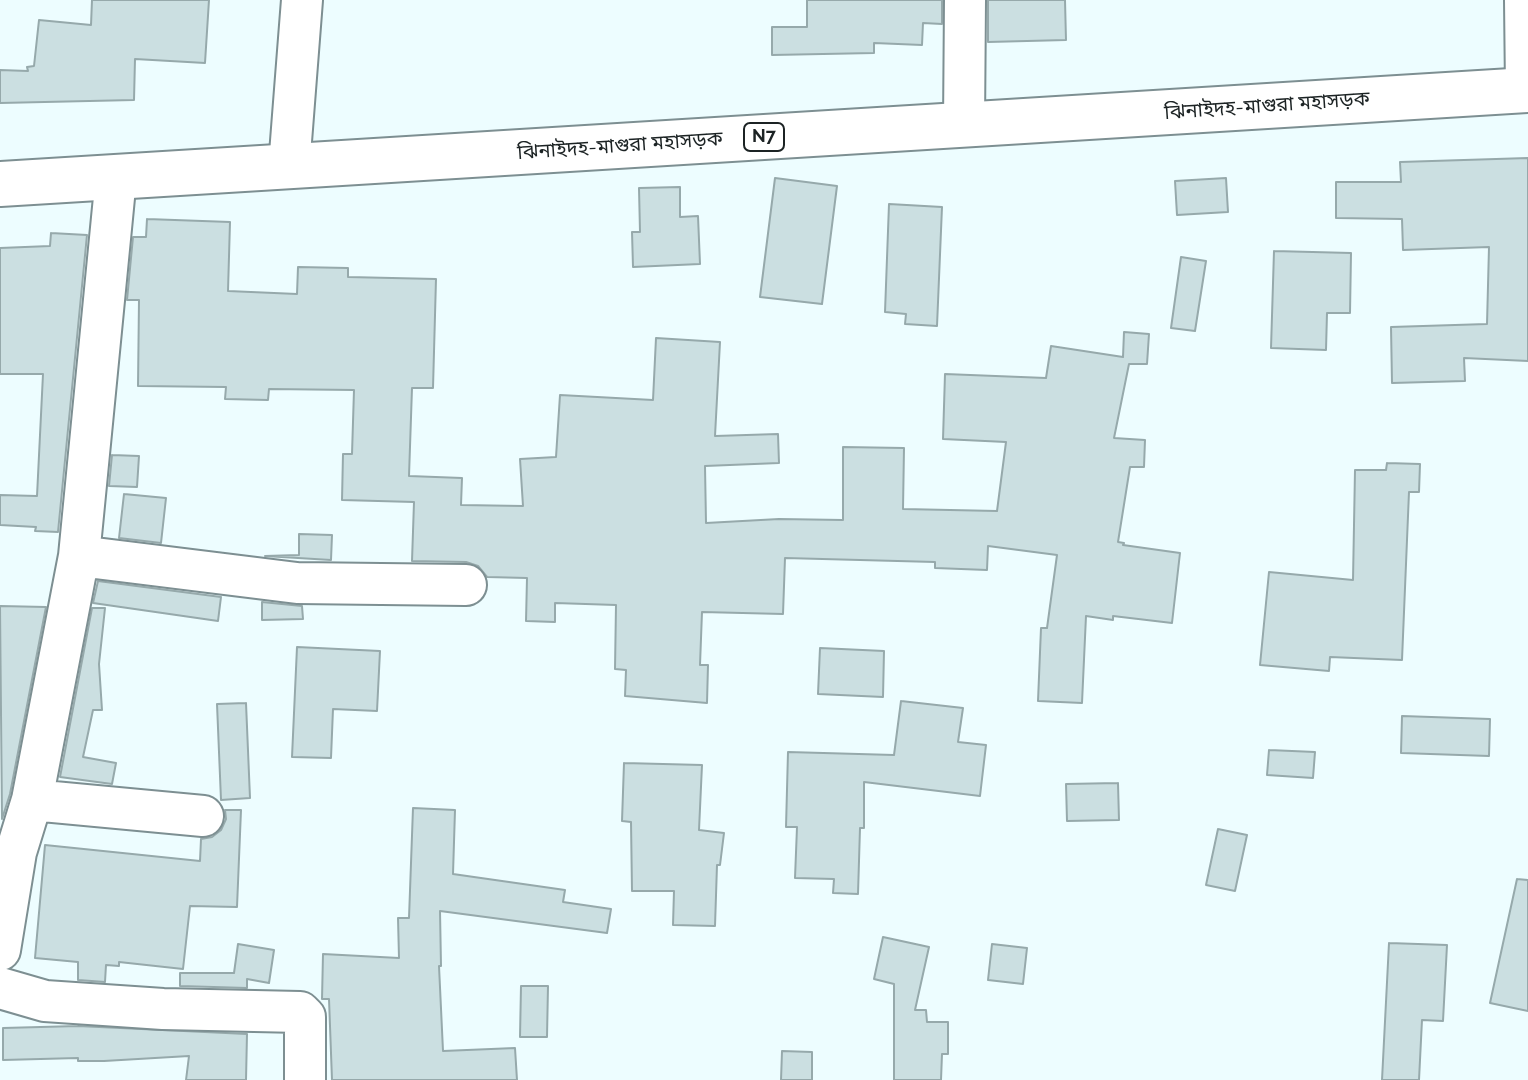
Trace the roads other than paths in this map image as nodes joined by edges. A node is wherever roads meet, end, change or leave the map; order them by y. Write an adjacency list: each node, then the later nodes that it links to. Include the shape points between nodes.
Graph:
1 (302, 0): 6 (street)
2 (965, 0): 5 (street)
3 (1525, 0): 4 (street)
4 (1527, 90): 5 (highway, ঝিনাইদহ-মাগুরা মহাসড়ক / N7)
5 (964, 125): 6 (highway, ঝিনাইদহ-মাগুরা মহাসড়ক / N7)
6 (289, 167): 7 (highway, ঝিনাইদহ-মাগুরা মহাসড়ক / N7)
7 (116, 177): 8 (highway, ঝিনাইদহ-মাগুরা মহাসড়ক / N7); 9 (street)
8 (0, 184)
9 (79, 556): 10 (street, via 297,583); 11 (street)
10 (466, 585)
11 (32, 800): 12 (street); 13 (street)
12 (203, 816)
13 (8, 849): 14 (street)
14 (0, 950)
15 (0, 988): 16 (street, via 45,1001 303,1013)
16 (305, 1080)

